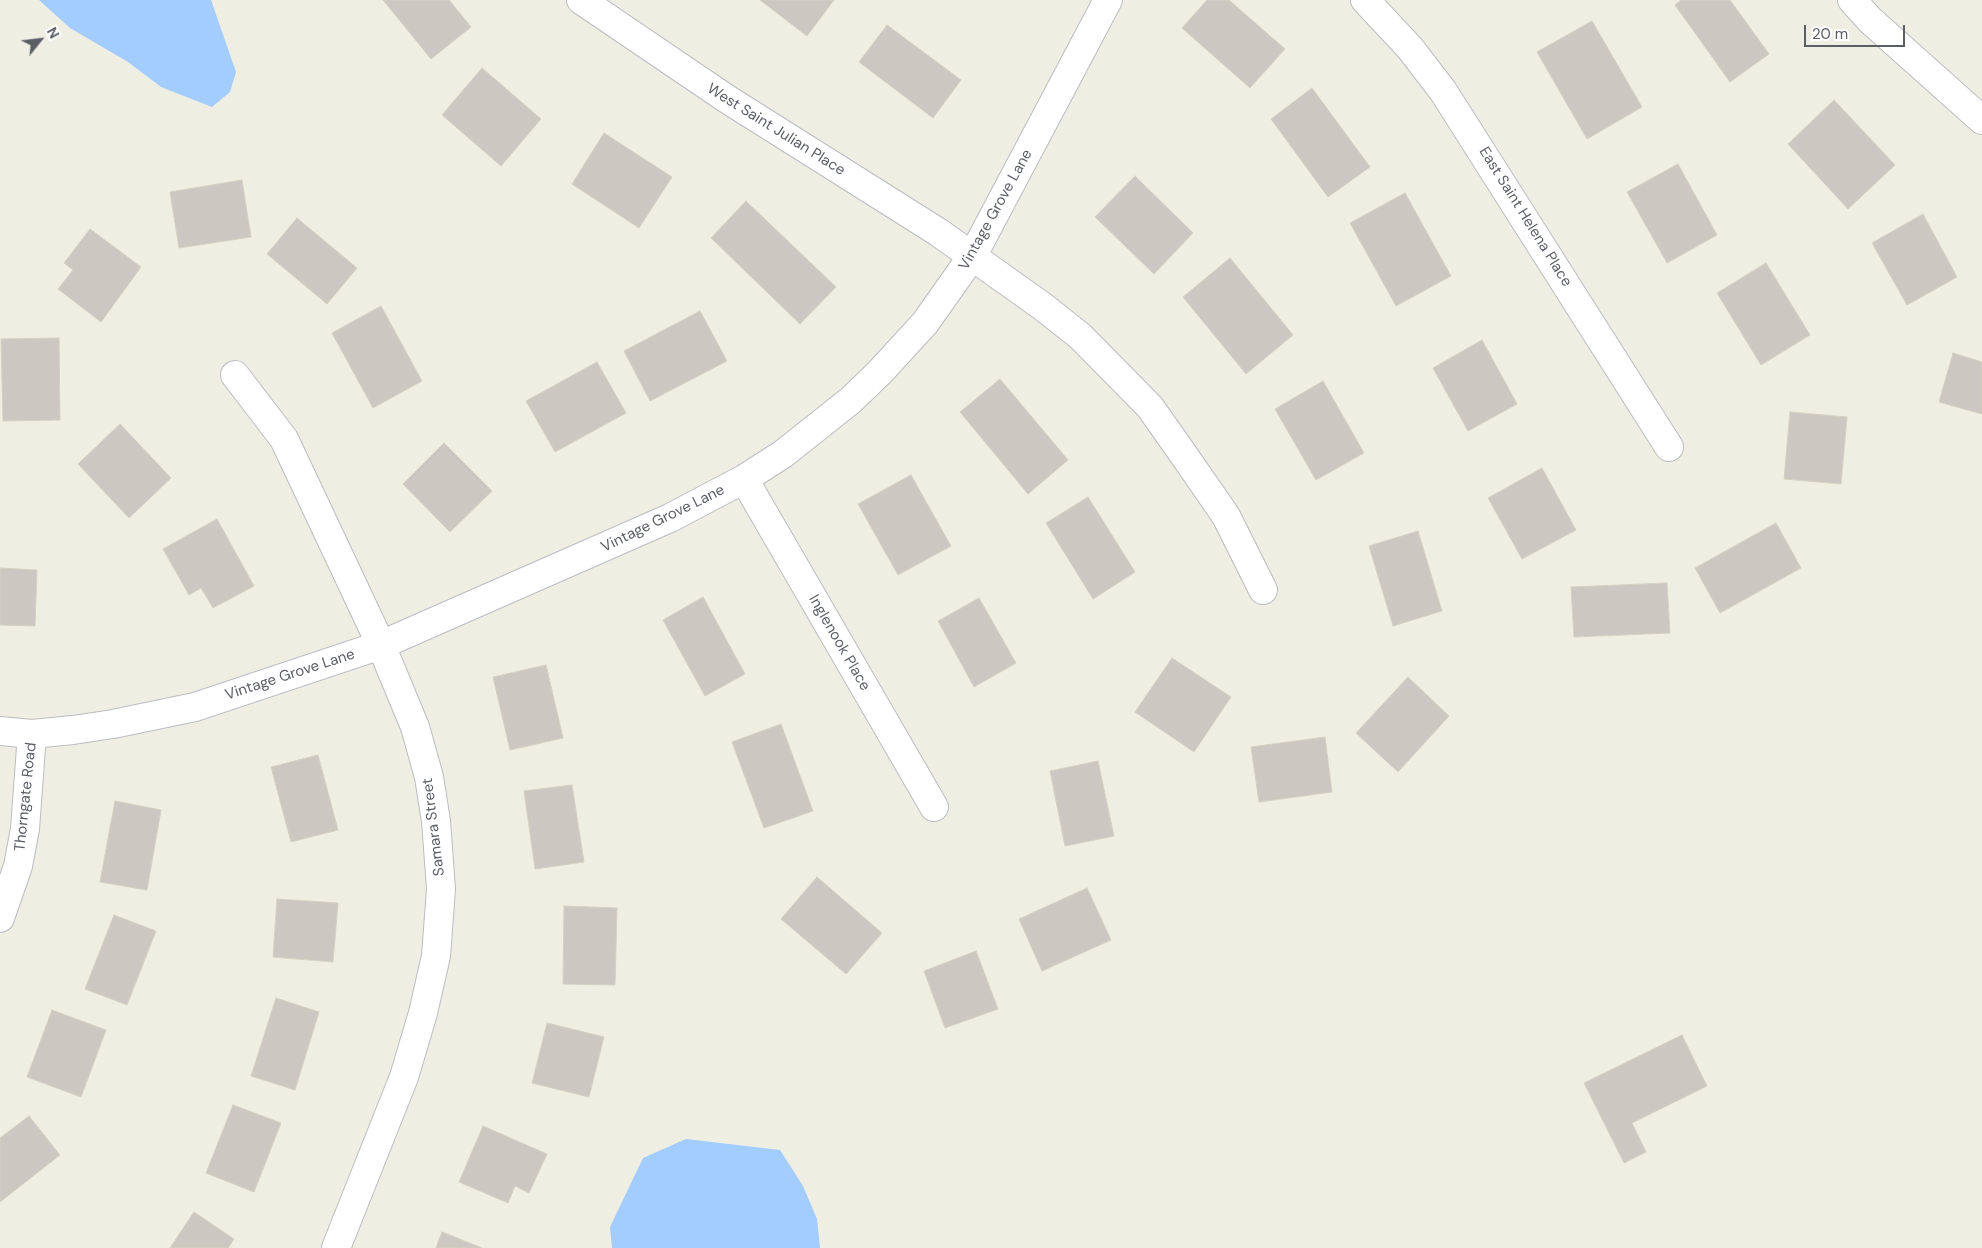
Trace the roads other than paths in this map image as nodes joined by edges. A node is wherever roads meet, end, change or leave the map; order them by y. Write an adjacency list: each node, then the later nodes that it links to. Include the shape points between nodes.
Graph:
1 (581, 0): 6 (street, West Saint Julian Place, via 727,99)
2 (1108, 0): 6 (street, Vintage Grove Lane)
3 (1365, 0): 8 (street, East Saint Helena Place, via 1410,48 1481,147)
4 (1852, 0): 5 (street)
5 (1982, 120)
6 (973, 256): 9 (street, Vintage Grove Lane, via 925,324 851,400 783,454); 10 (street, West Saint Julian Place, via 1080,336 1150,407 1226,516)
7 (235, 375): 11 (street, Samara Street, via 284,439)
8 (1668, 447)
9 (744, 479): 11 (street, Vintage Grove Lane, via 670,518); 14 (street, Inglenook Place)
10 (1263, 590)
11 (381, 645): 13 (street, Vintage Grove Lane, via 195,707 113,724); 16 (street, Samara Street, via 415,727 429,777 436,821 440,889 437,946 423,1013 404,1077)
12 (0, 731): 13 (street, Vintage Grove Lane)
13 (32, 734): 15 (street, Thorngate Road, via 23,838 18,866)
14 (934, 807)
15 (0, 918)
16 (336, 1248)

